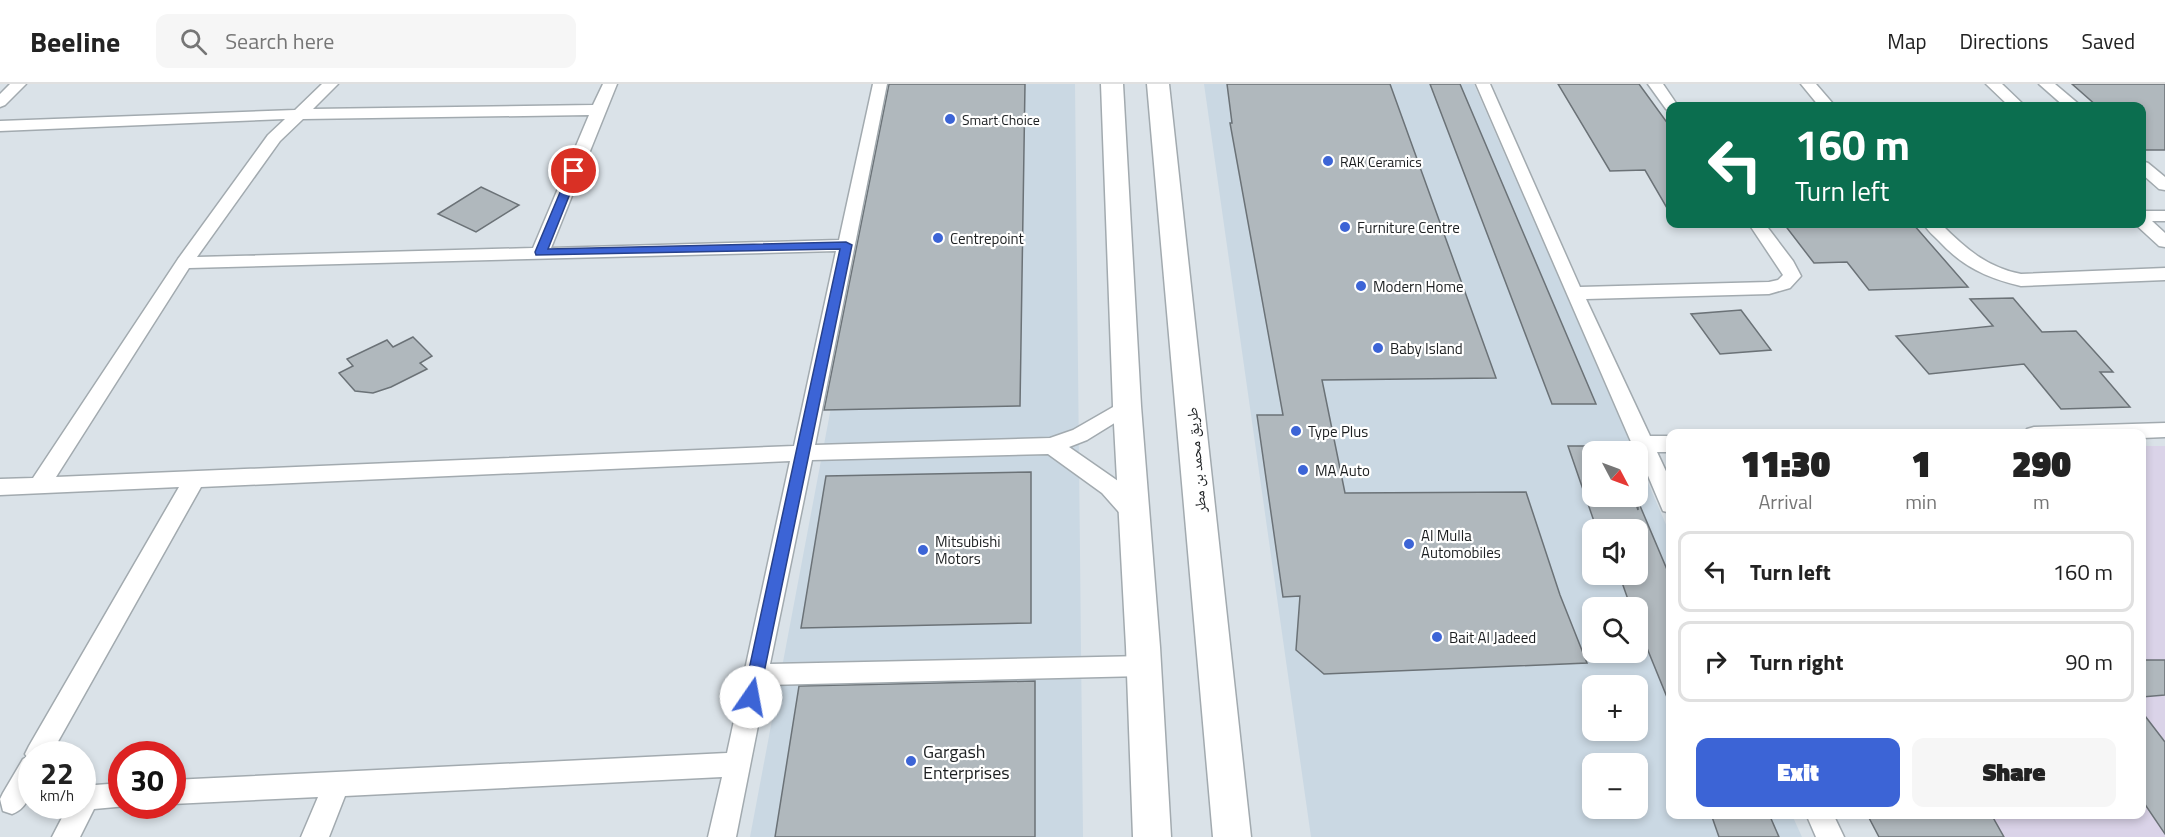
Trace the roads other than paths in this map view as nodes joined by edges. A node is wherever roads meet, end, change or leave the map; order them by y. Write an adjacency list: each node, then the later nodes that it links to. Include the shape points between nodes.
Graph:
1 (19, 84): 12 (street)
2 (331, 84): 18 (street)
3 (610, 84): 17 (street)
4 (880, 84): 28 (street)
5 (1112, 84): 33 (street)
6 (1158, 84): 59 (street, طريق محمد بن مطر)
7 (1483, 84): 32 (street)
8 (1655, 84): 13 (street)
9 (1808, 84): 14 (street)
10 (1993, 84): 15 (street)
11 (2046, 84): 16 (street)
12 (0, 102)
13 (1668, 102)
14 (1824, 102)
15 (2013, 102)
16 (2068, 102)
17 (599, 110): 18 (street); 29 (street)
18 (302, 114): 19 (street); 30 (street, via 274,138)
19 (0, 126)
20 (2146, 169): 21 (street)
21 (2165, 185)
22 (2146, 216): 23 (street)
23 (2165, 216)
24 (2146, 225): 27 (street)
25 (1760, 228): 32 (street, via 1792,276 1784,284 1769,288)
26 (1936, 228): 31 (street, via 1969,262 2003,277 2021,280)
27 (2165, 242)
28 (846, 245): 29 (street); 40 (street)
29 (540, 252): 30 (street)
30 (184, 263): 43 (street)
31 (2165, 274)
32 (1574, 293): 36 (street)
33 (1127, 406): 39 (street, via 1080,435); 46 (street)
34 (2165, 430): 35 (street)
35 (2146, 431)
36 (1641, 441)
37 (1648, 444): 38 (street)
38 (1666, 444)
39 (1052, 446): 40 (street); 46 (street, via 1110,487)
40 (803, 453): 42 (street); 48 (street)
41 (1648, 457): 45 (street)
42 (195, 478): 43 (street); 49 (street)
43 (39, 485): 44 (street)
44 (0, 487)
45 (1666, 494)
46 (1133, 513): 47 (street)
47 (1144, 666): 48 (street); 58 (street)
48 (756, 675): 50 (street)
49 (45, 741)
50 (738, 764): 51 (street); 57 (street)
51 (337, 783): 52 (street); 56 (street)
52 (186, 791)
53 (75, 819): 55 (street)
54 (1821, 819): 60 (street)
55 (66, 837)
56 (315, 837)
57 (722, 837)
58 (1152, 837)
59 (1232, 837)
60 (1830, 837)

